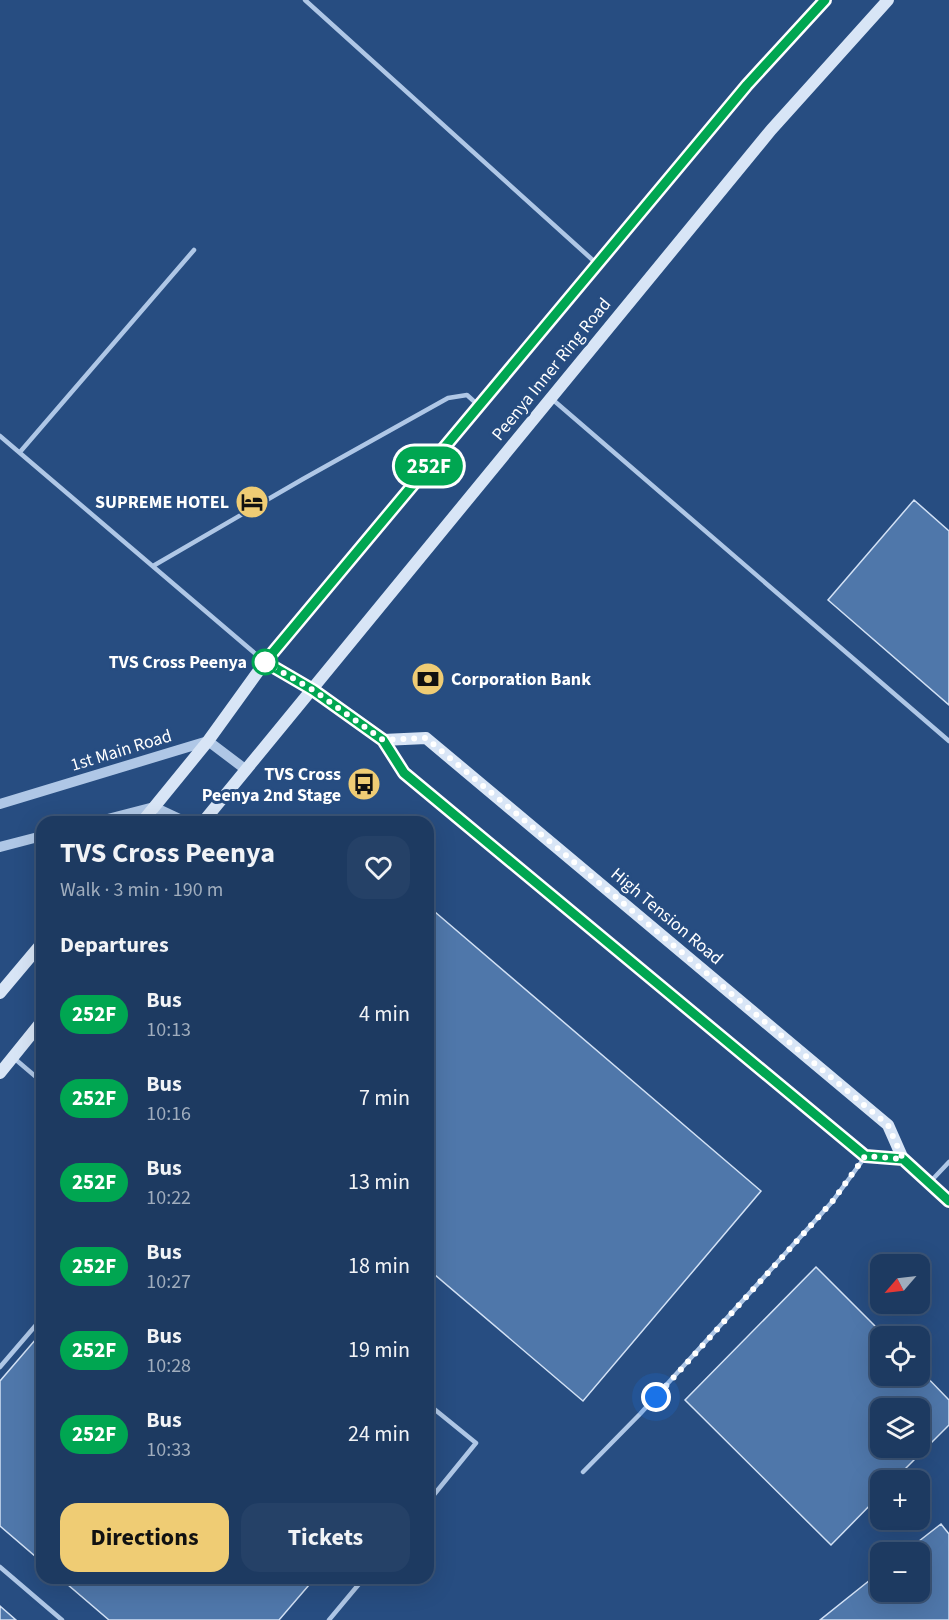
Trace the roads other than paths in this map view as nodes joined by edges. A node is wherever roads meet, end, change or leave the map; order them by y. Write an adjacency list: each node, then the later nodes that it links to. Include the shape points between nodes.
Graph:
1 (305, 0): 5 (lane)
2 (825, 0): 5 (main road, Peenya Inner Ring Road, via 747,85)
3 (888, 0): 6 (main road, Peenya Inner Ring Road, via 771,130)
4 (194, 250): 9 (lane)
5 (598, 264): 7 (main road, Peenya Inner Ring Road)
6 (550, 397): 12 (main road, Peenya Inner Ring Road); 15 (lane)
7 (479, 406): 10 (lane, via 467,395 448,398); 11 (main road, Peenya Inner Ring Road)
8 (0, 436): 9 (lane)
9 (20, 452): 10 (lane)
10 (153, 566): 11 (lane)
11 (265, 662): 12 (main road); 14 (main road, Peenya Inner Ring Road)
12 (313, 690): 13 (main road); 16 (main road, Peenya Inner Ring Road)
13 (383, 740): 31 (main road, via 404,773); 32 (main road, High Tension Road, via 426,738 888,1125)
14 (208, 741): 16 (street); 17 (street, 1st Main Road); 18 (main road, Peenya Inner Ring Road)
15 (949, 741)
16 (245, 769): 22 (main road, Peenya Inner Ring Road)
17 (0, 804)
18 (154, 807): 19 (street); 20 (main road, Peenya Inner Ring Road); 21 (street)
19 (119, 816)
20 (146, 816)
21 (173, 816)
22 (207, 816)
23 (36, 838): 24 (street)
24 (0, 847)
25 (36, 950): 26 (main road)
26 (0, 993)
27 (36, 1028): 28 (main road)
28 (13, 1057): 29 (main road); 30 (lane)
29 (0, 1073)
30 (36, 1077)
31 (865, 1156): 32 (main road); 39 (lane, via 832,1202)
32 (903, 1159): 34 (main road, High Tension Road)
33 (949, 1162): 34 (lane)
34 (930, 1183): 35 (main road, High Tension Road)
35 (949, 1201)
36 (36, 1325): 37 (lane)
37 (0, 1367)
38 (434, 1409): 40 (lane, via 476,1443)
39 (583, 1473)
40 (434, 1495)
41 (0, 1567): 43 (lane)
42 (359, 1584): 44 (lane)
43 (62, 1620)
44 (329, 1620)

